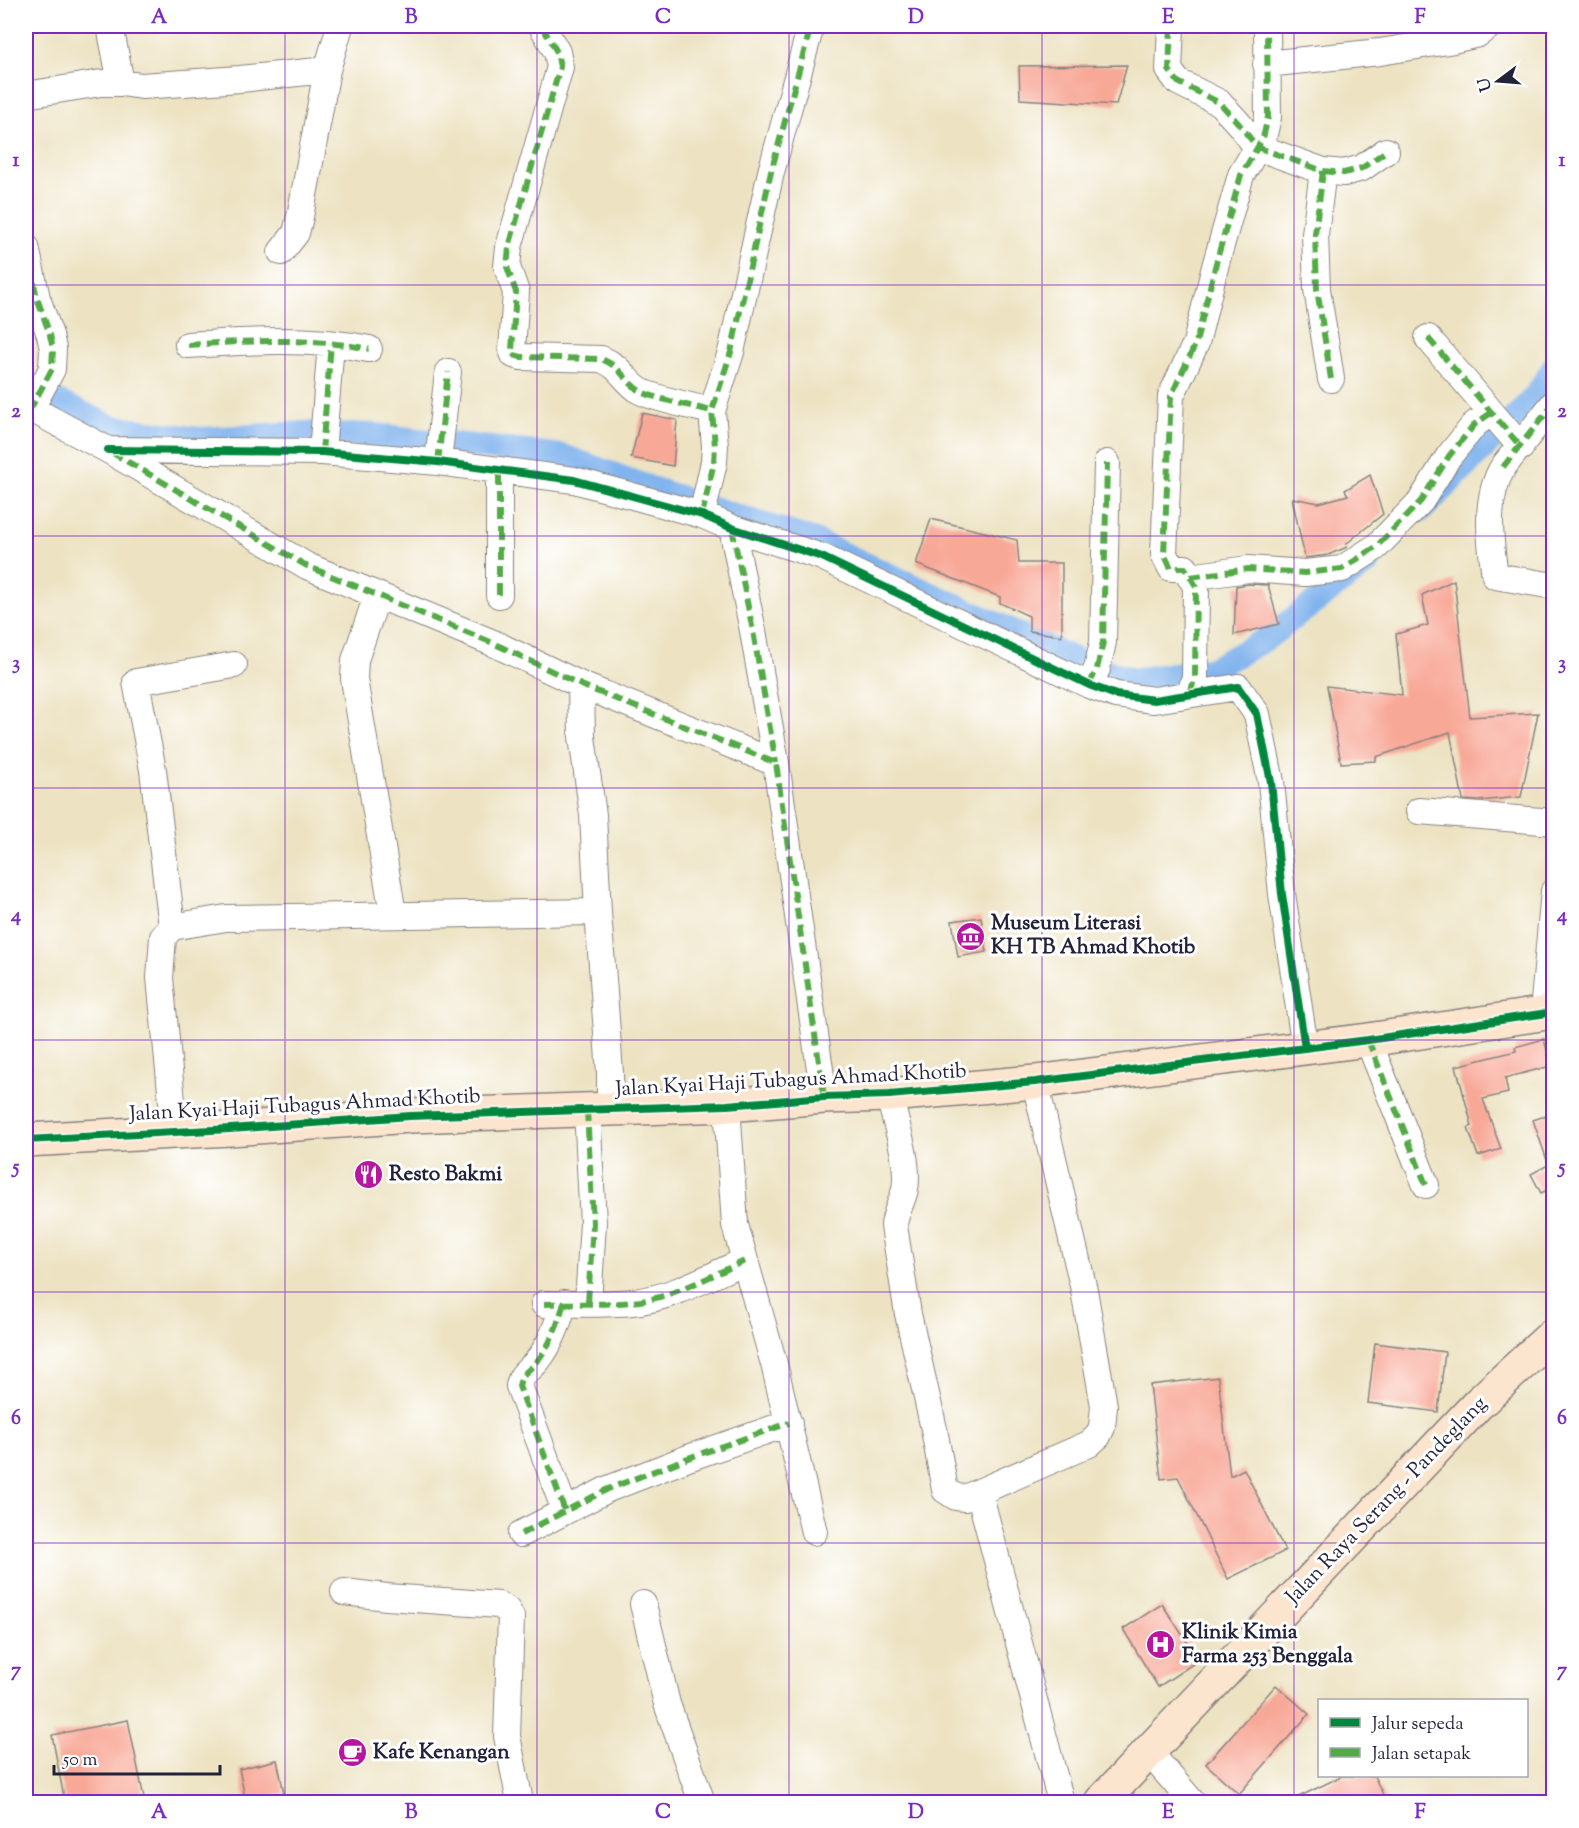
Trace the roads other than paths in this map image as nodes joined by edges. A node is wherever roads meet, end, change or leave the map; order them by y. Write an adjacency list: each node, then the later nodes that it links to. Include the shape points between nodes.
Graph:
1 (110, 26): 10 (street)
2 (340, 26): 9 (street)
3 (542, 26): 25 (street, via 557,52 560,67 509,247 507,267 516,291 514,355 601,359 613,364 642,392)
4 (811, 26): 25 (street, via 771,172 731,352)
5 (1171, 26): 12 (street, via 1169,70 1178,82 1220,103)
6 (1267, 26): 8 (street)
7 (1489, 26): 8 (street, via 1478,34 1437,43)
8 (1266, 64): 12 (street, via 1268,117)
9 (327, 70): 10 (street, via 142,86); 16 (street, via 296,233)
10 (121, 83): 11 (street)
11 (32, 94)
12 (1257, 147): 14 (street); 35 (street, via 1240,175 1196,343 1171,396 1164,554 1171,568 1185,568)
13 (1386, 151): 14 (street, via 1362,168 1344,173)
14 (1323, 171): 22 (street, via 1315,234 1316,267)
15 (26, 247): 23 (street, via 53,349 52,369)
16 (281, 252)
17 (1428, 338): 26 (street)
18 (331, 344): 19 (street, via 249,341); 20 (street); 27 (street)
19 (188, 345)
20 (369, 349)
21 (448, 372): 30 (street)
22 (1331, 379)
23 (35, 398): 29 (street)
24 (1554, 403): 28 (street)
25 (712, 411): 33 (street, via 715,446)
26 (1495, 416): 28 (street); 35 (street, via 1475,424 1421,501 1376,547 1342,568 1305,573 1248,569)
27 (323, 440): 29 (street); 30 (street)
28 (1519, 445): 36 (street, via 1496,479 1490,510 1495,576)
29 (108, 450): 38 (street, via 307,566)
30 (440, 450): 32 (street)
31 (1107, 463): 40 (street, via 1102,642)
32 (500, 470): 33 (street, via 574,480); 37 (street)
33 (703, 512): 34 (street)
34 (732, 528): 40 (street, via 822,557); 43 (street)
35 (1190, 577): 42 (street, via 1196,586)
36 (1554, 586)
37 (500, 595)
38 (377, 596): 41 (street); 48 (street, via 355,660 354,680)
39 (234, 665): 49 (street, via 136,682 153,770)
40 (1093, 677): 42 (street, via 1116,695 1154,699)
41 (581, 685): 43 (street); 47 (street)
42 (1192, 685): 52 (street, via 1238,687 1257,714 1271,782 1282,894)
43 (776, 763): 55 (street)
44 (1419, 812): 45 (street)
45 (1554, 822)
46 (1554, 891): 50 (street)
47 (598, 912): 48 (street); 57 (street, via 610,1073)
48 (393, 914): 49 (street, via 226,918)
49 (172, 927): 58 (street, via 163,937 160,978)
50 (1548, 1012): 51 (street, Jalan Kyai Haji Tubagus Ahmad Khotib)
51 (1368, 1040): 52 (street, Jalan Kyai Haji Tubagus Ahmad Khotib); 60 (street)
52 (1305, 1048): 53 (street, Jalan Kyai Haji Tubagus Ahmad Khotib)
53 (1035, 1082): 54 (street, Jalan Kyai Haji Tubagus Ahmad Khotib); 65 (street, via 1084,1290 1104,1406 1102,1427 1089,1444)
54 (889, 1095): 55 (street, Jalan Kyai Haji Tubagus Ahmad Khotib); 65 (street, via 905,1172 905,1190 895,1214 895,1237 945,1490 965,1498)
55 (825, 1097): 56 (street, Jalan Kyai Haji Tubagus Ahmad Khotib)
56 (726, 1105): 57 (street, Jalan Kyai Haji Tubagus Ahmad Khotib); 61 (street, via 735,1225)
57 (598, 1110): 58 (street, Jalan Kyai Haji Tubagus Ahmad Khotib, via 411,1116); 62 (street, via 593,1223)
58 (175, 1132): 59 (street, Jalan Kyai Haji Tubagus Ahmad Khotib)
59 (26, 1140)
60 (1426, 1185)
61 (745, 1260): 62 (street, via 655,1298); 64 (street)
62 (565, 1303): 66 (street, via 556,1328 537,1361 521,1376 519,1386)
63 (1550, 1343): 71 (street, Jalan Raya Serang - Pandeglang, via 1478,1404)
64 (789, 1423): 66 (street, via 608,1489); 67 (street)
65 (980, 1492): 74 (street)
66 (565, 1511): 68 (street)
67 (814, 1532)
68 (521, 1534)
69 (344, 1592): 72 (street, via 499,1605 507,1610 511,1617 507,1736)
70 (643, 1604): 73 (street, via 667,1704)
71 (1148, 1751): 75 (street, Jalan Raya Serang - Pandeglang); 76 (street)
72 (520, 1803)
73 (702, 1803)
74 (1061, 1803)
75 (1101, 1803)
76 (1192, 1803)

